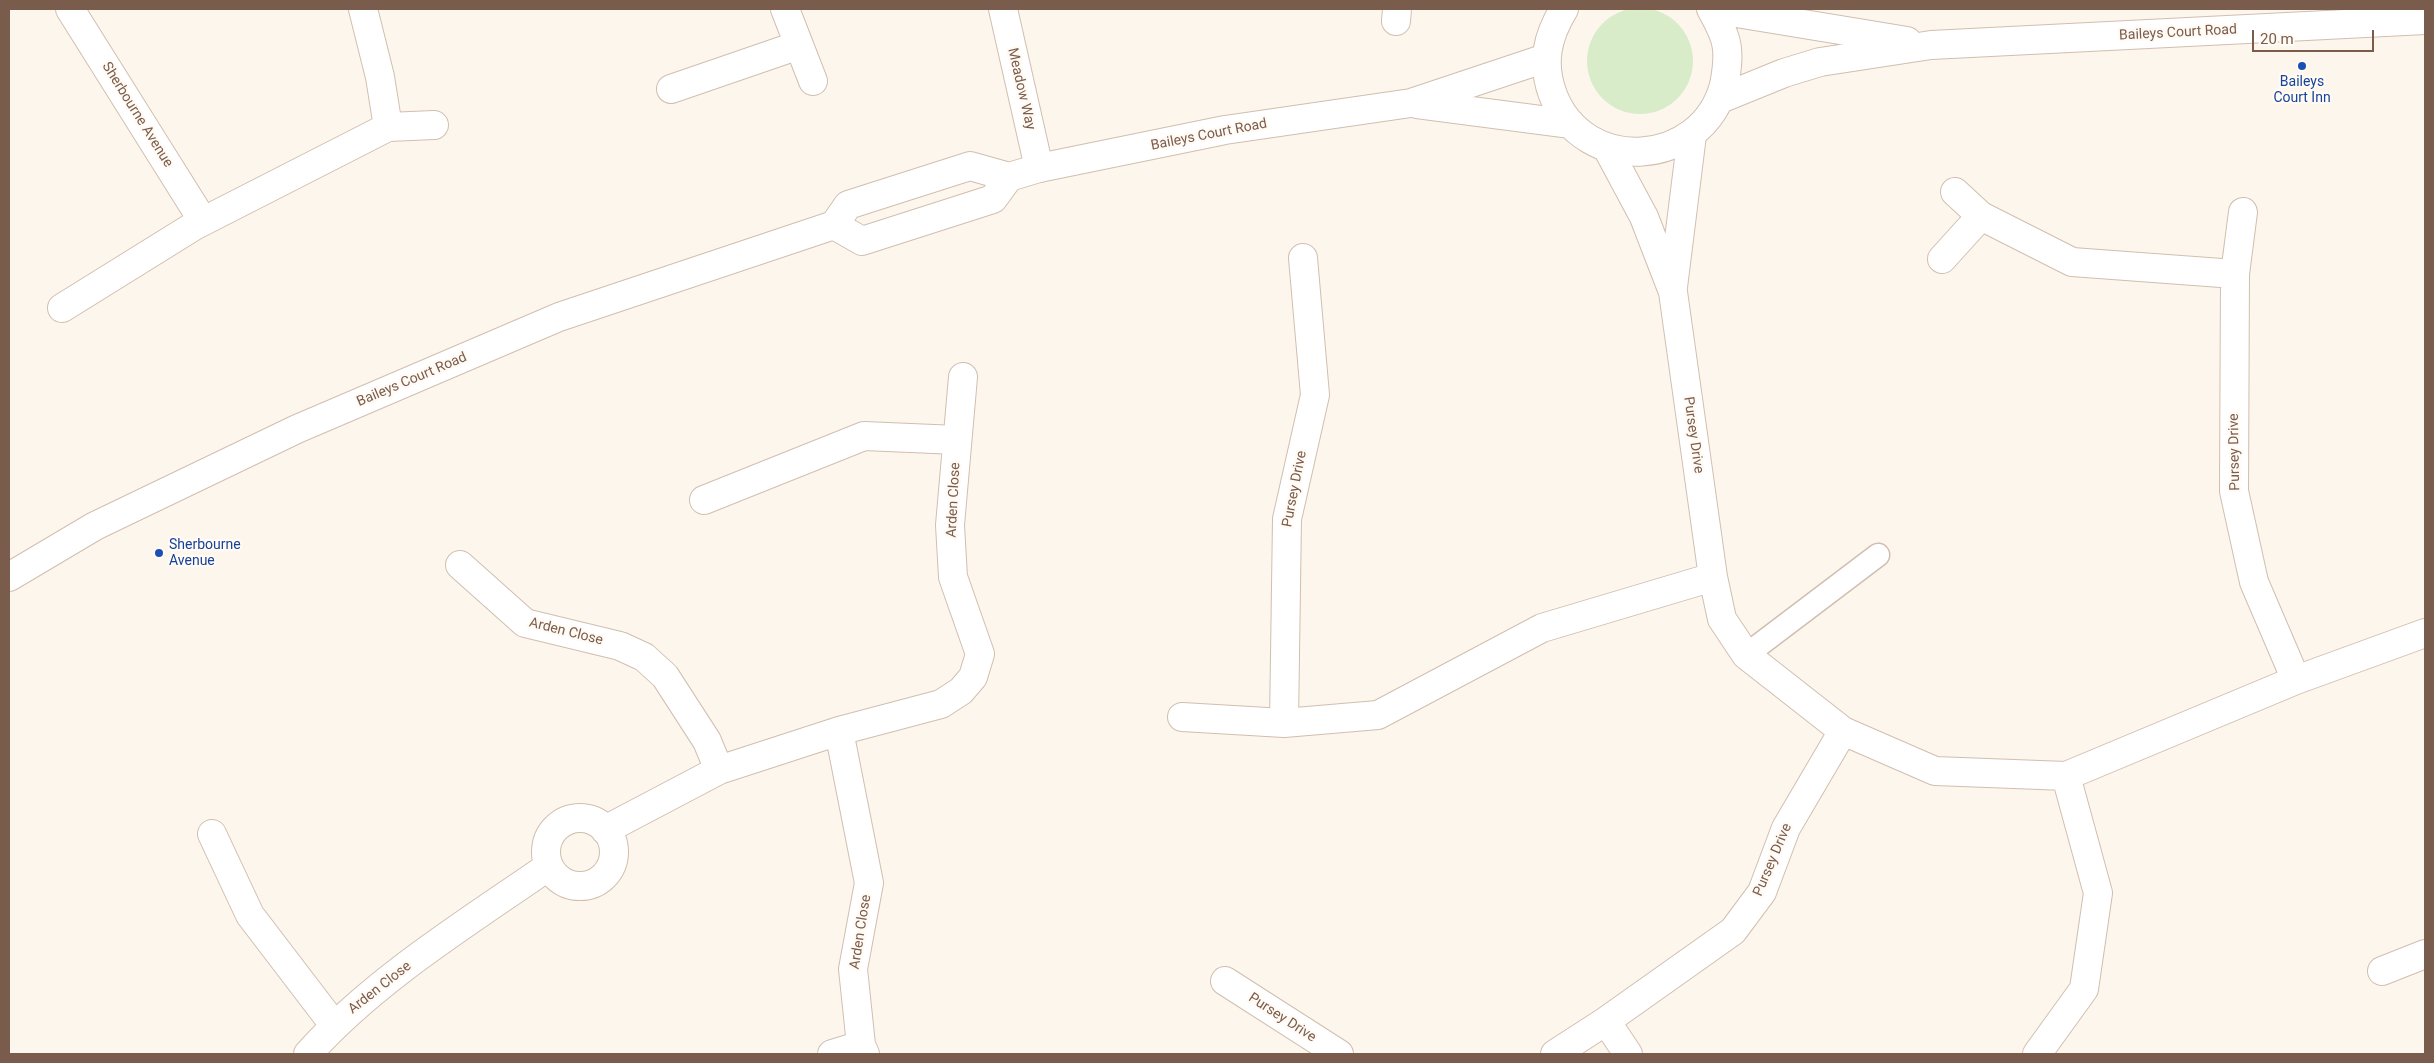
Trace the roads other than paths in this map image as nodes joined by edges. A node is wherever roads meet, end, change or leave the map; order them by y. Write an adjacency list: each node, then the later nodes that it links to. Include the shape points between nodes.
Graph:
1 (70, 9): 25 (street, Sherbourne Avenue)
2 (363, 9): 17 (street, via 380,77)
3 (785, 9): 8 (street)
4 (1003, 9): 20 (street, Meadow Way)
5 (1564, 9): 10 (street, via 1552,30)
6 (1711, 9): 9 (street, Baileys Court Road); 13 (street, via 1725,38 1728,69)
7 (2425, 20): 9 (street, Baileys Court Road)
8 (799, 45): 11 (street); 12 (street)
9 (1931, 45): 13 (street, Baileys Court Road, via 1820,62)
10 (1546, 58): 14 (street, Baileys Court Road); 15 (street, via 1548,82 1557,104)
11 (813, 81)
12 (670, 89)
13 (1720, 99): 18 (street, via 1708,119)
14 (1411, 103): 15 (street, Baileys Court Road); 20 (street, Baileys Court Road, via 1225,130)
15 (1571, 124): 19 (street, via 1587,138)
16 (434, 125): 17 (street)
17 (388, 127): 25 (street)
18 (1692, 135): 19 (street, via 1665,148 1636,153); 30 (street, Pursey Drive)
19 (1607, 148): 30 (street, Pursey Drive, via 1644,217)
20 (1039, 168): 21 (street, Baileys Court Road)
21 (1008, 177): 26 (street, via 970,166 848,205); 26 (street, via 993,199 862,240)
22 (1955, 192): 24 (street)
23 (2243, 212): 29 (street, Pursey Drive)
24 (1982, 216): 28 (street); 29 (street, via 2072,262)
25 (203, 221): 31 (street)
26 (834, 225): 37 (street, Baileys Court Road, via 559,318 315,421 95,526)
27 (1303, 258): 43 (street, Pursey Drive, via 1315,395 1287,519)
28 (1942, 259)
29 (2235, 274): 41 (street, Pursey Drive, via 2234,491 2254,582)
30 (1673, 292): 38 (street, Pursey Drive)
31 (62, 308)
32 (963, 377): 33 (street, Arden Close)
33 (957, 440): 34 (street, via 864,436); 44 (street, Arden Close, via 950,534 953,577 980,654 972,677 961,691 941,704)
34 (704, 500)
35 (1878, 555): 40 (lane)
36 (460, 565): 46 (street, Arden Close, via 524,623 620,646 644,657 665,676 707,741)
37 (9, 577)
38 (1713, 577): 40 (street, Pursey Drive, via 1722,619); 43 (street, via 1542,628 1378,715)
39 (2425, 633): 41 (street, Pursey Drive)
40 (1746, 655): 45 (street, Pursey Drive)
41 (2296, 680): 47 (street, Pursey Drive)
42 (1182, 717): 43 (street)
43 (1284, 723)
44 (840, 731): 46 (street, Arden Close); 56 (street, Arden Close, via 869,883 853,969)
45 (1843, 731): 47 (street, Pursey Drive, via 1936,771); 54 (street, Pursey Drive, via 1786,828 1762,892 1733,931)
46 (719, 770): 48 (street, Arden Close)
47 (2066, 776): 62 (street, via 2098,893 2084,989)
48 (605, 830): 50 (street, via 597,823 582,819 567,821 557,827 547,845); 50 (street, via 612,840 613,857 607,873 599,881 576,886 565,883)
49 (212, 834): 55 (street, via 250,915)
50 (549, 866): 55 (street, Arden Close, via 434,945)
51 (2425, 954): 52 (street)
52 (2382, 971)
53 (1225, 981): 59 (street, Pursey Drive)
54 (1606, 1021): 60 (street, Pursey Drive); 61 (street)
55 (334, 1025): 57 (street, Arden Close)
56 (863, 1050): 58 (street, Arden Close)
57 (308, 1054)
58 (832, 1054)
59 (1339, 1054)
60 (1555, 1054)
61 (1628, 1054)
62 (2037, 1054)

